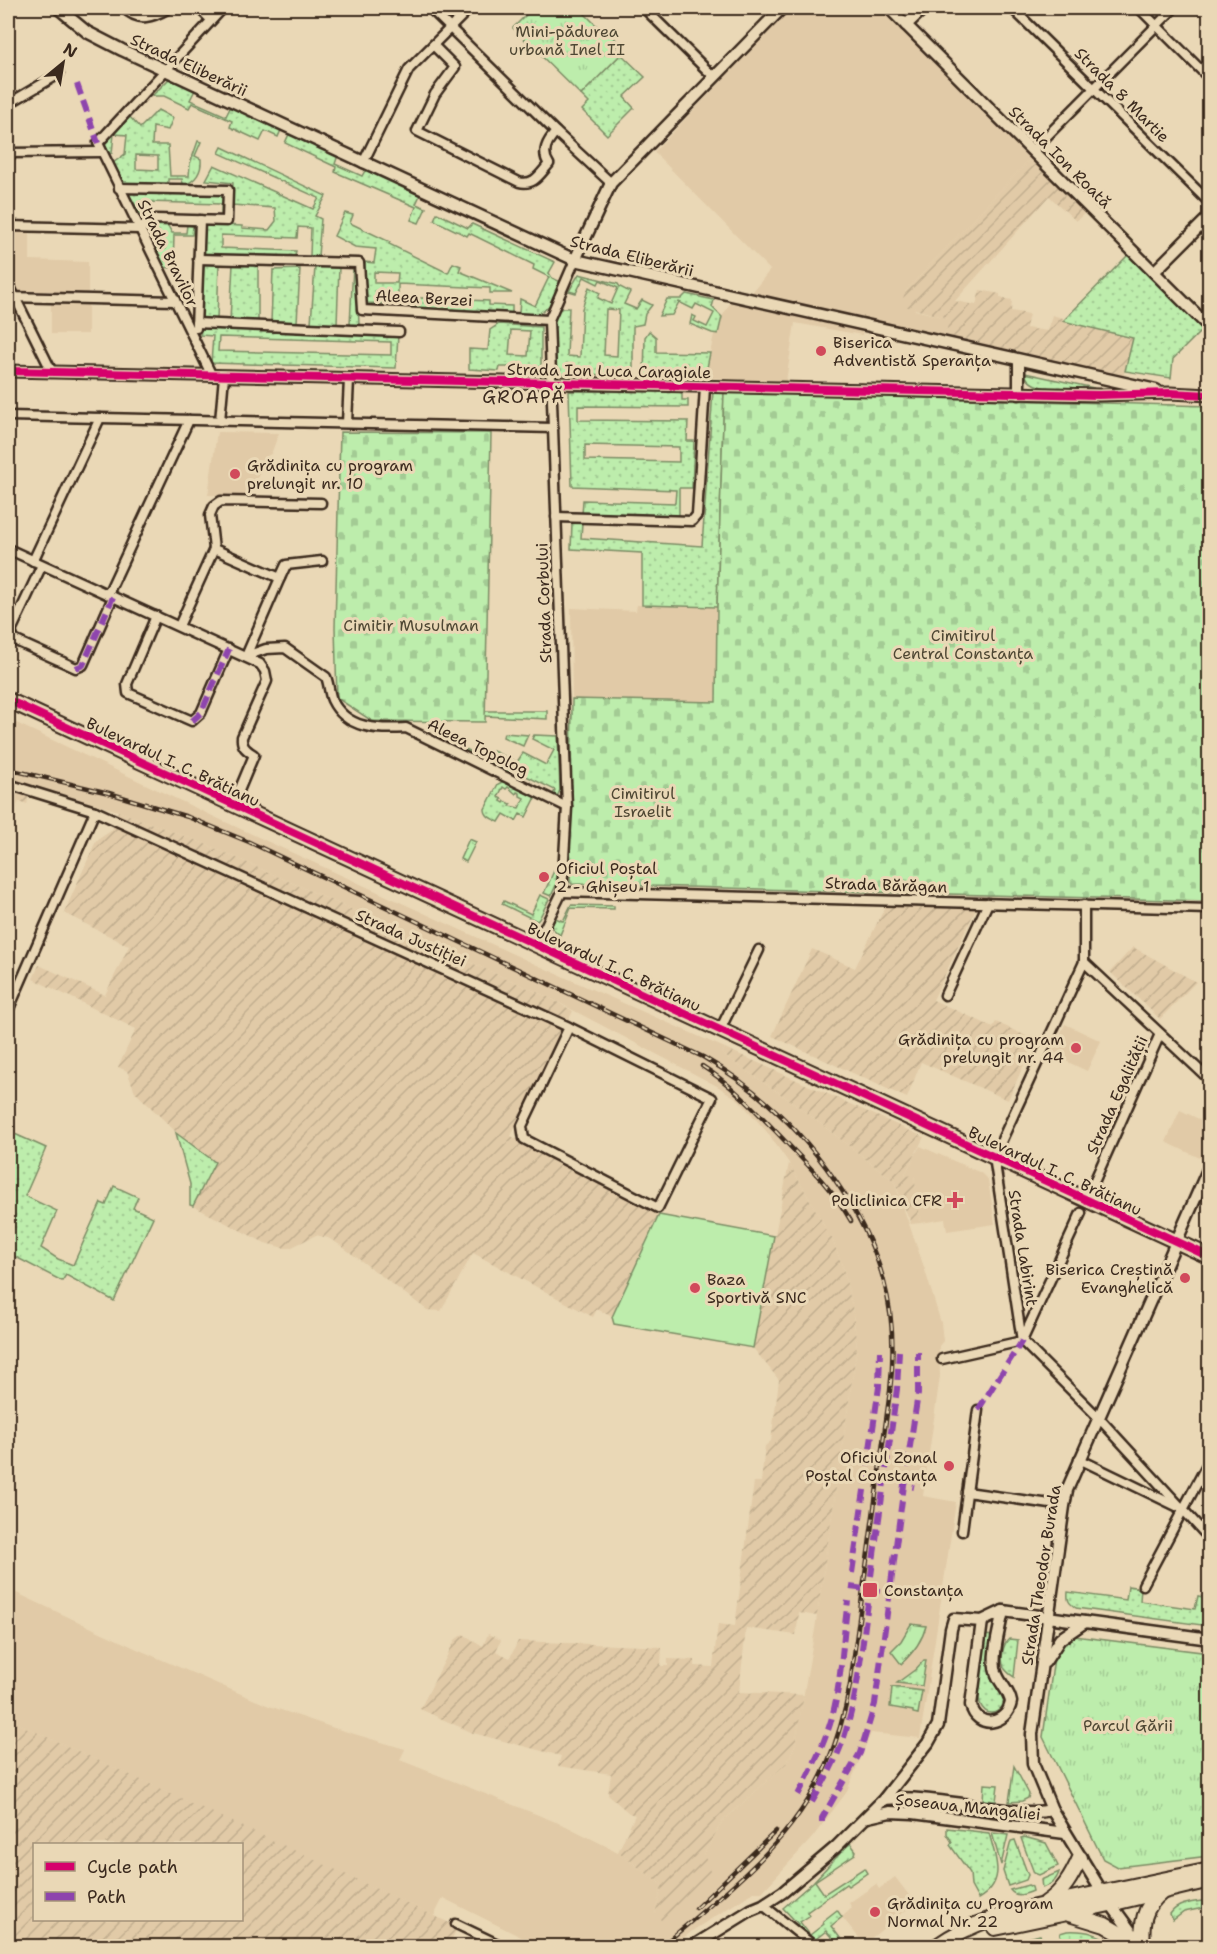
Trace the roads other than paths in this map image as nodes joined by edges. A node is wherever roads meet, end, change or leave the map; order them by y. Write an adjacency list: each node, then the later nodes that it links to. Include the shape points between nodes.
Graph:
1 (58, 8): 20 (street, Strada Eliberării)
2 (66, 8): 20 (street, Strada Eliberării)
3 (124, 8): 4 (street, via 140,18)
4 (169, 8)
5 (200, 8): 16 (street)
6 (223, 8): 16 (street)
7 (430, 8): 19 (street)
8 (470, 8): 19 (street)
9 (644, 8): 24 (street)
10 (782, 8): 24 (street)
11 (889, 8): 17 (street, Strada Ion Roată)
12 (924, 8): 17 (street)
13 (1012, 8): 26 (street, Strada 8 Martie)
14 (1139, 8): 18 (street)
15 (1174, 8): 18 (street)
16 (211, 20): 22 (street)
17 (906, 25): 29 (street, Strada Ion Roată)
18 (1156, 25): 25 (street); 26 (street)
19 (450, 27): 21 (street); 28 (street)
20 (87, 32): 22 (street, Strada Eliberării)
21 (433, 45): 28 (street, via 455,67 435,94 417,131 525,184 532,183 549,164 546,149); 32 (street, via 409,69)
22 (164, 70): 30 (street, Strada Bravilor, via 98,143); 32 (street, Strada Eliberării)
23 (59, 74): 27 (street)
24 (714, 77): 33 (street)
25 (1209, 79)
26 (1093, 88): 29 (street); 35 (street, Strada 8 Martie)
27 (8, 104)
28 (556, 132): 33 (street)
29 (1032, 151): 42 (street, Strada Ion Roată)
30 (101, 152): 31 (street); 34 (street, Strada Bravilor)
31 (8, 153)
32 (363, 163): 41 (street, Strada Eliberării)
33 (611, 183): 41 (street)
34 (118, 188): 37 (street, via 228,190 227,221); 39 (street, Strada Bravilor)
35 (1209, 203)
36 (1209, 216): 42 (street)
37 (200, 220): 39 (street, via 156,219); 40 (street)
38 (8, 226): 39 (street)
39 (139, 229): 45 (street, Strada Bravilor)
40 (198, 259): 46 (street, Aleea Berzei, via 359,263 362,310); 47 (street)
41 (575, 260): 46 (street, Strada Corbului); 51 (street, Strada Eliberării)
42 (1154, 272): 48 (street, Strada Ion Roată)
43 (8, 283): 44 (street)
44 (11, 297): 45 (street); 53 (street)
45 (175, 301): 50 (street, Strada Bravilor)
46 (549, 320): 57 (street, Strada Corbului)
47 (196, 323): 49 (street); 50 (street)
48 (1209, 328)
49 (399, 332)
50 (195, 342): 54 (street, Strada Bravilor)
51 (1019, 360): 59 (street, Strada Eliberării); 60 (street)
52 (8, 371): 53 (street, Strada Ion Luca Caragiale)
53 (52, 372): 54 (street, Strada Ion Luca Caragiale)
54 (212, 376): 55 (street, Strada Ion Luca Caragiale)
55 (224, 376): 56 (street, Strada Ion Luca Caragiale); 65 (street)
56 (349, 379): 57 (street, Strada Ion Luca Caragiale); 66 (street)
57 (551, 383): 58 (street, Strada Ion Luca Caragiale); 67 (street, Strada Corbului)
58 (705, 387): 60 (street, Strada Ion Luca Caragiale); 69 (street, via 697,515 692,521)
59 (1170, 393): 60 (street, Strada Ion Luca Caragiale); 61 (street, Strada Ion Luca Caragiale)
60 (1019, 394)
61 (1209, 395)
62 (8, 416): 63 (street)
63 (100, 418): 64 (street); 72 (street)
64 (189, 420): 65 (street); 76 (street)
65 (220, 421): 66 (street)
66 (347, 423): 67 (street)
67 (553, 428): 69 (street, Strada Corbului)
68 (321, 503): 71 (street, via 221,501 210,515)
69 (556, 517): 84 (street, Strada Corbului)
70 (8, 549): 72 (street)
71 (214, 549): 75 (street); 78 (street)
72 (33, 561): 74 (street)
73 (322, 561): 75 (street, via 286,565)
74 (42, 565): 76 (street); 76 (street, via 11,631 14,640 76,668 83,664)
75 (280, 578): 80 (street)
76 (111, 596): 77 (street)
77 (156, 616): 78 (street); 79 (street, via 127,684 128,693 192,721 201,713)
78 (179, 626): 79 (street)
79 (229, 649): 80 (street)
80 (246, 656): 83 (street, via 260,664 267,681 242,737 245,749 254,755); 84 (street, Aleea Topolog, via 285,648 326,677 332,698 351,721 382,729 406,728)
81 (8, 700): 83 (main road, Bulevardul I. C. Brătianu)
82 (8, 784): 85 (street, Strada Justiției)
83 (233, 805): 90 (main road, Bulevardul I. C. Brătianu)
84 (567, 807): 86 (street, Strada Corbului)
85 (95, 811): 94 (street); 95 (street, Strada Justiției)
86 (562, 892): 87 (street, Strada Bărăgan); 90 (street, Strada Corbului)
87 (988, 903): 88 (street, Strada Bărăgan); 93 (street)
88 (1084, 905): 89 (street, Strada Bărăgan); 92 (street)
89 (1209, 909)
90 (536, 945): 96 (main road, Bulevardul I. C. Brătianu)
91 (759, 950): 96 (street)
92 (1084, 962): 97 (street); 99 (street)
93 (945, 995)
94 (8, 1011)
95 (569, 1027): 95 (street, Strada Justiției, via 522,1126 524,1139 658,1208 712,1098)
96 (720, 1030): 99 (main road, Bulevardul I. C. Brătianu)
97 (1160, 1034): 98 (street); 101 (street, Strada Egalității)
98 (1209, 1080)
99 (994, 1157): 101 (main road, Bulevardul I. C. Brătianu); 104 (street, Strada Labirint)
100 (1209, 1165): 102 (street, Strada Theodor Burada)
101 (1083, 1207): 102 (main road, Bulevardul I. C. Brătianu); 104 (street, Strada Egalității)
102 (1176, 1242): 103 (main road, Bulevardul I. C. Brătianu); 107 (street, Strada Theodor Burada)
103 (1209, 1257)
104 (1022, 1341): 105 (street); 107 (street)
105 (942, 1359)
106 (978, 1410): 110 (street)
107 (1098, 1417): 108 (street, Strada Theodor Burada); 112 (street)
108 (1079, 1459): 111 (street, Strada Theodor Burada); 112 (street)
109 (1209, 1459): 112 (street)
110 (967, 1492): 111 (street); 113 (street)
111 (1064, 1506): 117 (street, Strada Theodor Burada)
112 (1182, 1509): 114 (street); 115 (street)
113 (962, 1531)
114 (1209, 1539)
115 (1143, 1585)
116 (1003, 1611): 117 (street); 118 (street); 118 (street, via 995,1667 1011,1702 1006,1715 996,1721 978,1719 971,1705)
117 (1048, 1617): 119 (street); 121 (street, Strada Theodor Burada)
118 (982, 1621): 122 (street, Șoseaua Mangaliei, via 954,1619 938,1725)
119 (1085, 1622): 120 (street); 121 (street, via 1053,1646)
120 (1209, 1639)
121 (1041, 1670): 123 (street, Strada Theodor Burada, via 1032,1756)
122 (884, 1799): 123 (street, Șoseaua Mangaliei, via 908,1798 1018,1811); 124 (street, Șoseaua Mangaliei)
123 (1052, 1810): 125 (street, Strada Theodor Burada)
124 (867, 1817): 125 (street, Șoseaua Mangaliei, via 913,1812); 131 (street, Șoseaua Mangaliei, via 800,1878)
125 (1065, 1833): 126 (street, Strada Theodor Burada)
126 (1080, 1858): 130 (street, Strada Theodor Burada); 132 (main road, via 1058,1894)
127 (1209, 1870): 130 (main road)
128 (1209, 1880): 129 (main road)
129 (1162, 1892): 130 (main road); 140 (main road, via 1150,1902 1144,1915)
130 (1106, 1898): 132 (main road); 133 (main road); 140 (street, Strada Theodor Burada)
131 (763, 1905): 136 (street, Șoseaua Mangaliei); 137 (street)
132 (1037, 1907): 138 (main road, via 982,1923)
133 (1064, 1913): 139 (main road, via 1006,1924); 140 (main road, via 1105,1925)
134 (456, 1924): 135 (street)
135 (502, 1947)
136 (693, 1947)
137 (814, 1947)
138 (937, 1947)
139 (953, 1947)
140 (1142, 1947)

